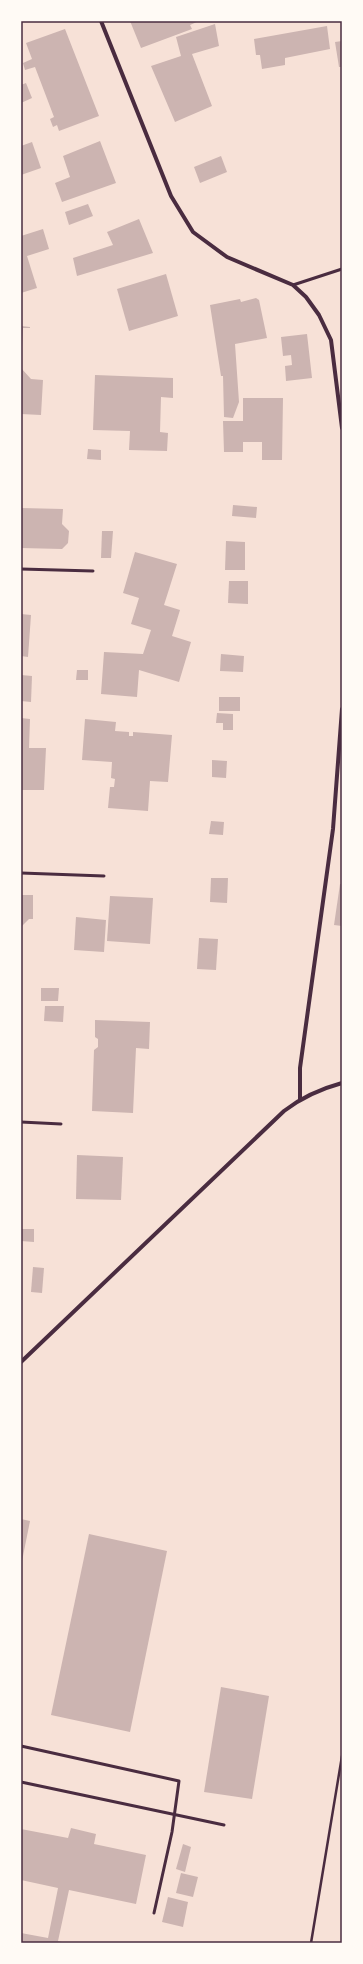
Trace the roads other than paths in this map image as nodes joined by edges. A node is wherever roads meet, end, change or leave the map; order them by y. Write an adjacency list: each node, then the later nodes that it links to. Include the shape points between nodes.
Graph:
1 (101, 21): 3 (street, via 171,196 192,232 227,257)
2 (342, 269): 3 (lane)
3 (293, 285): 4 (street, via 319,314 331,340)
4 (342, 428)
5 (21, 569): 6 (lane)
6 (93, 571)
7 (342, 709): 11 (street, via 333,829 300,1068)
8 (21, 873): 9 (lane)
9 (104, 876)
10 (342, 1083): 11 (street)
11 (300, 1099): 14 (street, via 284,1111)
12 (21, 1122): 13 (lane)
13 (61, 1124)
14 (21, 1362)
15 (21, 1746): 17 (lane, via 180,1782)
16 (21, 1782): 17 (lane)
17 (174, 1814): 18 (lane); 19 (lane)
18 (224, 1825)
19 (154, 1912)

